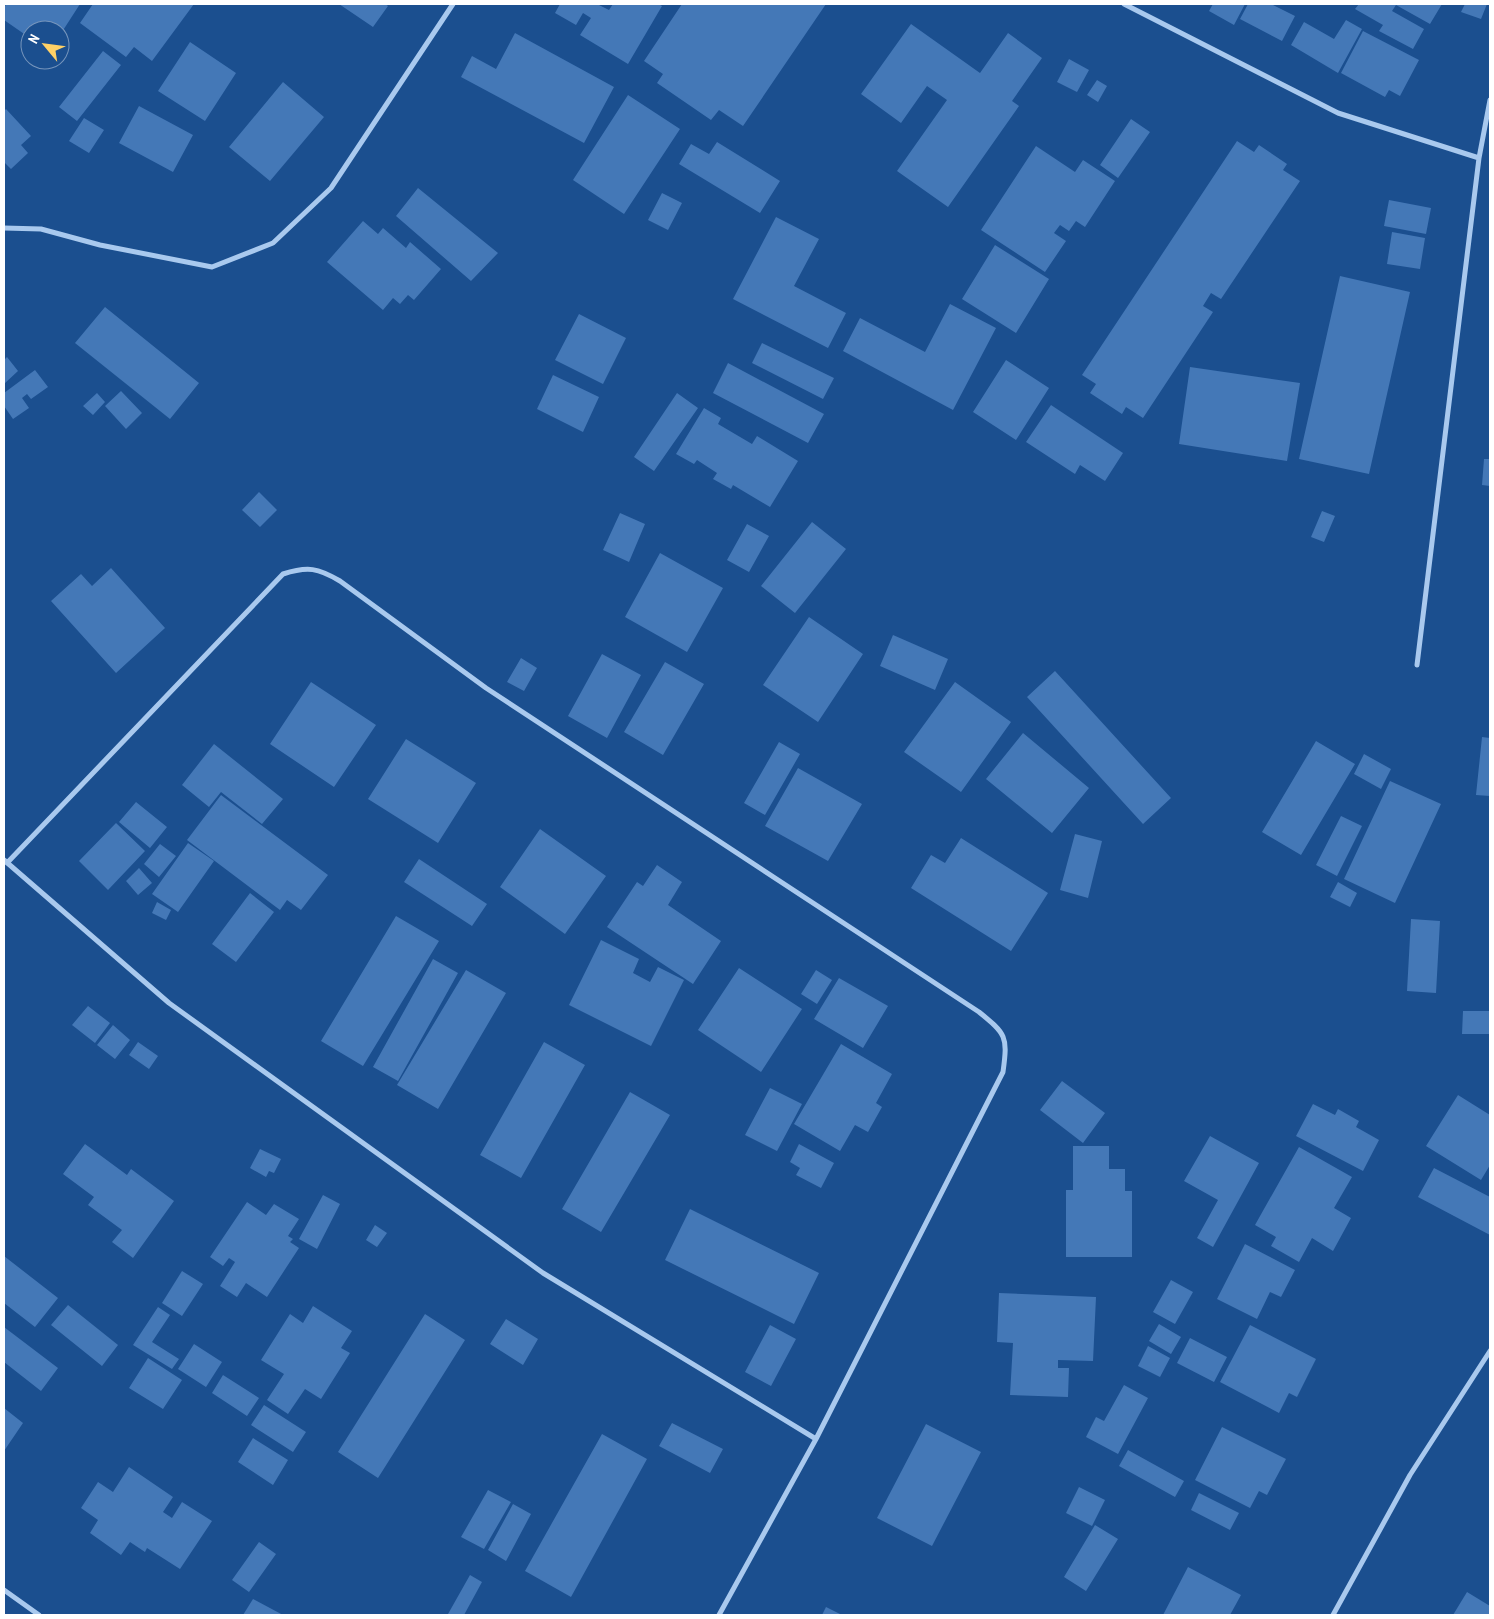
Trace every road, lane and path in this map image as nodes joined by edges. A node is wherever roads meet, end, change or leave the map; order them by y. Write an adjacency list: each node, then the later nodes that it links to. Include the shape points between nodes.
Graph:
1 (454, 4): 5 (street, via 331,188 273,243 212,267 100,245 41,229)
2 (1124, 4): 4 (street, via 1338,113)
3 (1490, 100): 4 (street)
4 (1479, 158): 6 (street)
5 (4, 228)
6 (1417, 666)
7 (5, 862): 9 (street, via 168,1003 543,1273); 9 (street, via 283,574 303,568 324,571 486,688 979,1012 1002,1031 1006,1050 1003,1072)
8 (1490, 1351): 13 (street, via 1410,1475)
9 (816, 1438): 12 (street)
10 (4, 1590): 11 (street)
11 (38, 1615)
12 (719, 1615)
13 (1333, 1615)

